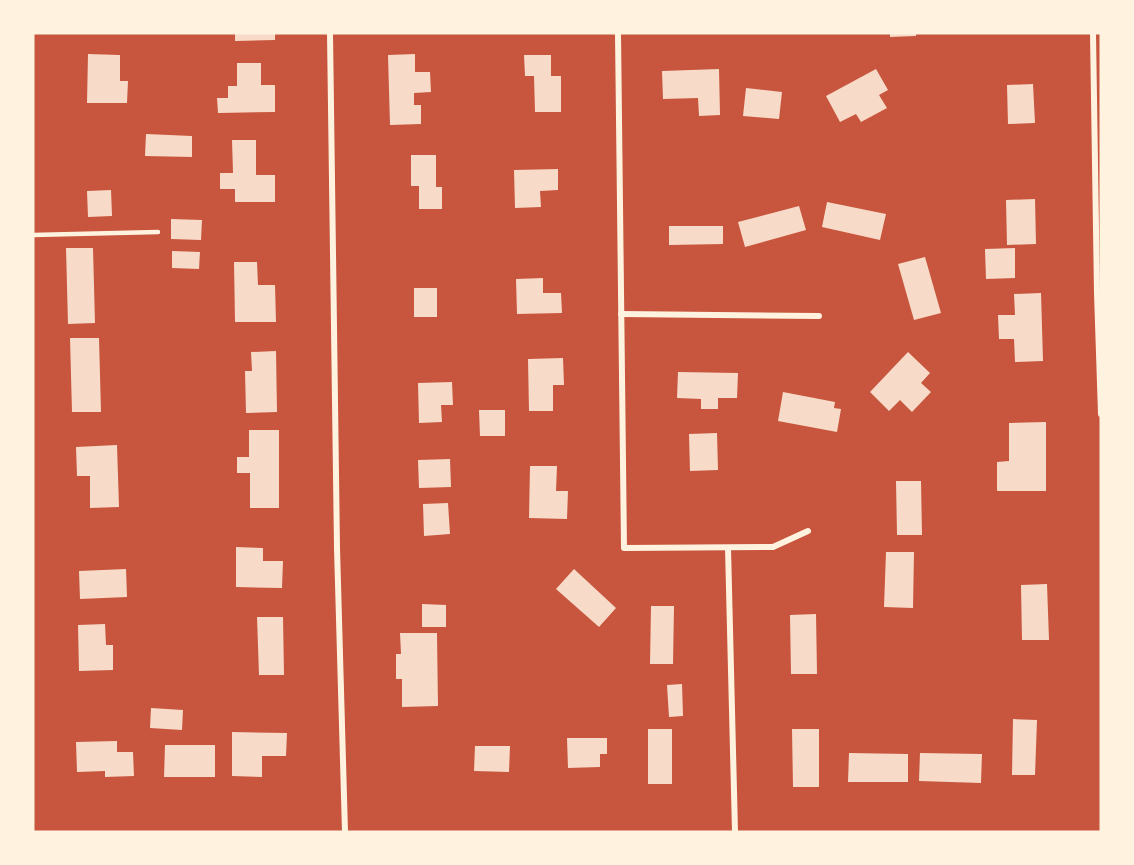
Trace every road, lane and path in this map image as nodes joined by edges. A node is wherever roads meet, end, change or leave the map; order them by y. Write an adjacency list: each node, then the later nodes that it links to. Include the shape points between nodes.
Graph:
1 (330, 33): 12 (street)
2 (618, 33): 7 (street)
3 (1093, 33): 6 (street)
4 (158, 232): 5 (lane)
5 (33, 235)
6 (1099, 293): 9 (street)
7 (621, 314): 8 (street); 11 (street, via 624,548)
8 (819, 316)
9 (1101, 414)
10 (808, 531): 11 (street, via 773,547)
11 (728, 548): 13 (street)
12 (345, 832)
13 (735, 832)

